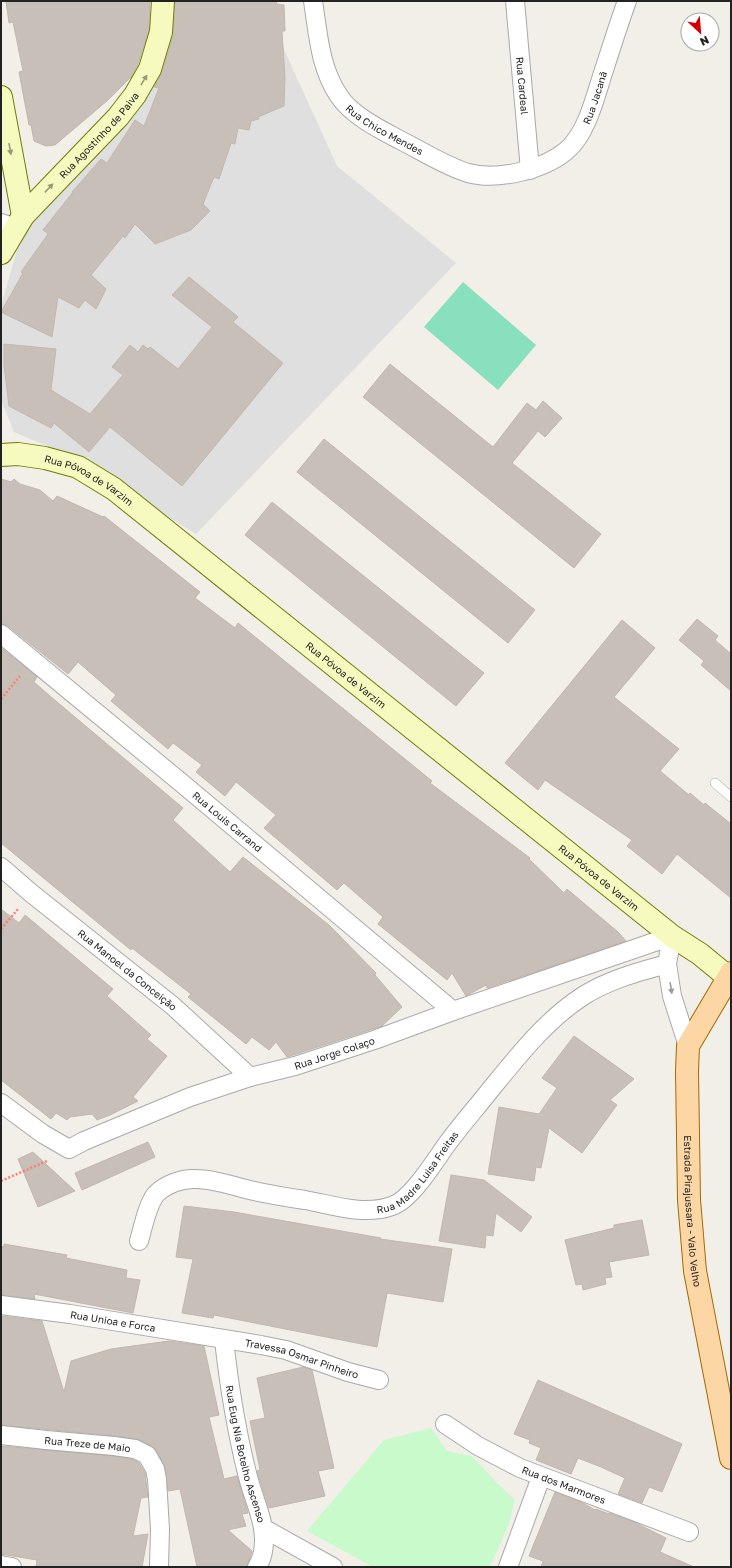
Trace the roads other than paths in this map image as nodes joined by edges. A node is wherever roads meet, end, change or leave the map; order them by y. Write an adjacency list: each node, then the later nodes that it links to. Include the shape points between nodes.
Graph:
1 (163, 1): 7 (main road, Rua Agostinho de Paiva, one-way to 1, via 118,117 135,96 150,69 161,32)
2 (313, 1): 6 (street, Rua Chico Mendes, via 319,45 329,76 339,97 355,113 446,164 469,173 499,175)
3 (515, 1): 6 (street, Rua Cardeal)
4 (627, 1): 6 (street, Rua Jacanã, via 589,114 579,136 567,151)
5 (1, 97): 7 (main road, one-way to 7)
6 (530, 170)
7 (13, 222): 8 (main road, Rua Agostinho de Paiva)
8 (1, 253)
9 (1, 455): 14 (main road, Rua Póvoa de Varzim, via 18,454 45,458 78,467 114,489)
10 (1, 634): 17 (street, Rua Louis Carrand)
11 (715, 783): 12 (lane)
12 (731, 797)
13 (1, 867): 19 (street, Rua Manoel da Conceição, via 173,1006)
14 (672, 936): 15 (street); 16 (main road, Rua Póvoa de Varzim); 17 (street, Rua Jorge Colaço)
15 (667, 964): 18 (street, one-way to 18, via 672,996); 21 (street, Rua Madre Luisa Freitas, via 612,981 582,996 550,1022 512,1062 469,1114 412,1191 398,1204 375,1210 354,1209 210,1181 186,1180 171,1184 156,1194 147,1213)
16 (730, 975): 18 (main road)
17 (453, 1011): 19 (street, Rua Jorge Colaço, via 295,1066)
18 (688, 1046): 27 (main road, Estrada Pirajussara - Valo Velho, via 689,1200 695,1271)
19 (250, 1077): 20 (street, Rua Jorge Colaço, via 190,1097 84,1141 69,1150)
20 (1, 1103)
21 (139, 1241)
22 (1, 1305): 23 (street, Rua Unioa e Forca)
23 (224, 1340): 24 (street, Travessa Osmar Pinheiro, via 286,1350); 29 (street, Rua Eug Nia Botelho Ascenso, via 237,1432)
24 (379, 1380)
25 (445, 1424): 28 (street, Rua dos Marmores, via 502,1460)
26 (1, 1435): 33 (street, Rua Treze de Maio, via 114,1446 135,1449 147,1455 157,1479)
27 (731, 1458)
28 (542, 1477): 30 (street, Rua dos Marmores); 36 (street)
29 (263, 1528): 34 (street, Rua Eug Nia Botelho Ascenso, via 264,1548); 35 (street)
30 (689, 1532)
31 (1, 1565): 32 (street)
32 (12, 1567)
33 (159, 1567)
34 (257, 1567)
35 (333, 1567)
36 (508, 1567)

